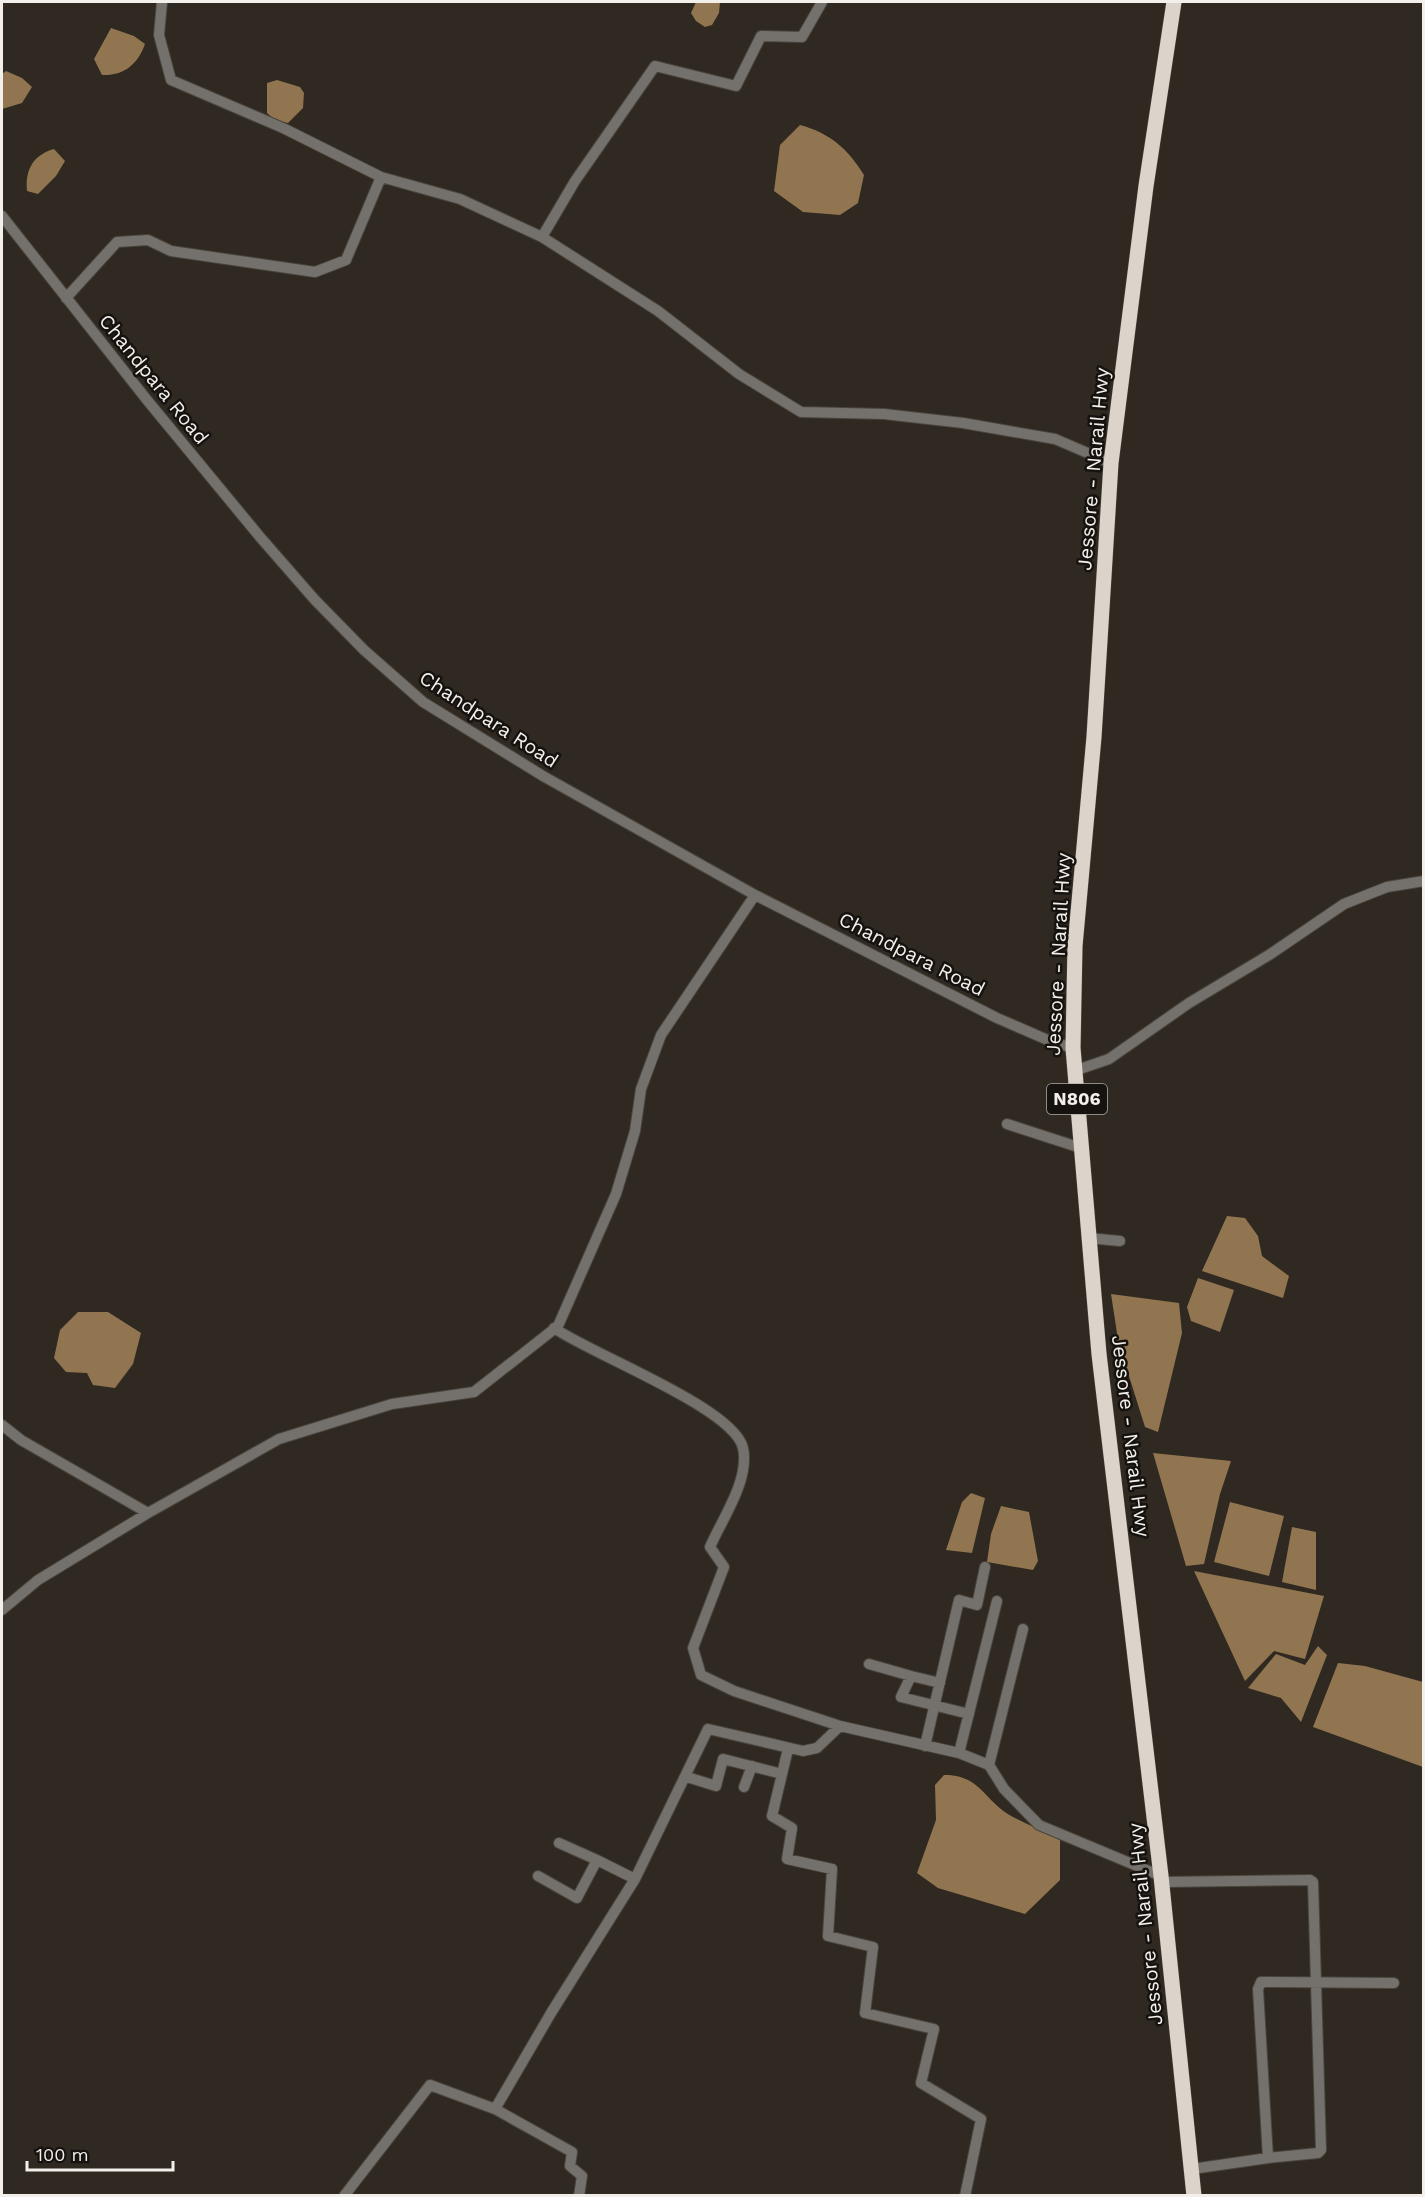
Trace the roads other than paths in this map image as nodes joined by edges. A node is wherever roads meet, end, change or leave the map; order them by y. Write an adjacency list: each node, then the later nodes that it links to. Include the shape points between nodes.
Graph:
1 (162, 2): 4 (street, via 159,35 171,80 283,128)
2 (822, 2): 6 (street, via 802,37 761,36 736,86 655,66 575,181)
3 (1174, 2): 8 (highway, Jessore - Narail Hwy / N806)
4 (381, 177): 6 (street, via 460,199); 7 (street, via 346,260 315,272 171,251 148,240 117,242)
5 (2, 216): 7 (street, Chandpara Road)
6 (542, 237): 8 (street, via 658,311 739,374 801,412 884,414 963,423 1055,439)
7 (66, 298): 10 (street, Chandpara Road, via 204,471 315,600 423,702 543,776)
8 (1111, 463): 11 (highway, Jessore - Narail Hwy / N806, via 1094,737 1075,946)
9 (1424, 881): 12 (street, via 1387,887 1344,904 1109,1059)
10 (755, 894): 11 (street, Chandpara Road, via 997,1018); 17 (street, via 661,1035 641,1089 635,1131 616,1194)
11 (1073, 1048): 12 (highway, Jessore - Narail Hwy / N806)
12 (1074, 1071): 14 (highway, Jessore - Narail Hwy / N806)
13 (1007, 1124): 14 (street)
14 (1081, 1148): 15 (highway, Jessore - Narail Hwy / N806)
15 (1088, 1238): 16 (street); 42 (highway, Jessore - Narail Hwy / N806)
16 (1120, 1241)
17 (554, 1328): 19 (street, via 474,1392 392,1404 279,1439); 29 (street, via 674,1391 732,1429 743,1448 742,1478 710,1547 724,1567 693,1648 701,1675 734,1691)
18 (2, 1425): 19 (street, via 21,1440)
19 (148, 1513): 22 (street, via 38,1580)
20 (985, 1567): 26 (street, via 977,1605 959,1600)
21 (997, 1601): 28 (street)
22 (2, 1610)
23 (1023, 1629): 33 (street)
24 (869, 1664): 25 (street)
25 (911, 1676): 26 (street); 27 (street, via 902,1697)
26 (940, 1683): 27 (street)
27 (935, 1705): 28 (street); 30 (street)
28 (969, 1714): 32 (street)
29 (840, 1726): 30 (street); 41 (street, via 817,1748 803,1751 708,1729)
30 (925, 1746): 32 (street)
31 (788, 1749): 35 (street)
32 (959, 1754): 33 (street)
33 (989, 1765): 42 (street, via 1004,1789 1039,1825)
34 (752, 1766): 35 (street); 36 (street, via 723,1759 716,1786); 37 (street)
35 (782, 1774): 50 (street, via 772,1816 792,1828 787,1859 832,1869 828,1936 873,1947 865,2013 934,2029 921,2083 981,2119)
36 (687, 1777)
37 (744, 1787)
38 (560, 1843): 39 (street)
39 (597, 1860): 40 (street, via 577,1898); 41 (street)
40 (538, 1876)
41 (635, 1879): 45 (street)
42 (1161, 1879): 43 (street, via 1312,1881); 47 (highway, Jessore - Narail Hwy / N806)
43 (1317, 1981): 44 (street); 46 (street, via 1321,2150); 46 (street, via 1258,1985)
44 (1394, 1983)
45 (495, 2109): 48 (street, via 430,2085); 49 (street, via 572,2152 570,2166 582,2176)
46 (1268, 2158): 47 (street)
47 (1192, 2169): 51 (highway, Jessore - Narail Hwy / N806)
48 (344, 2196)
49 (579, 2196)
50 (965, 2196)
51 (1194, 2196)

